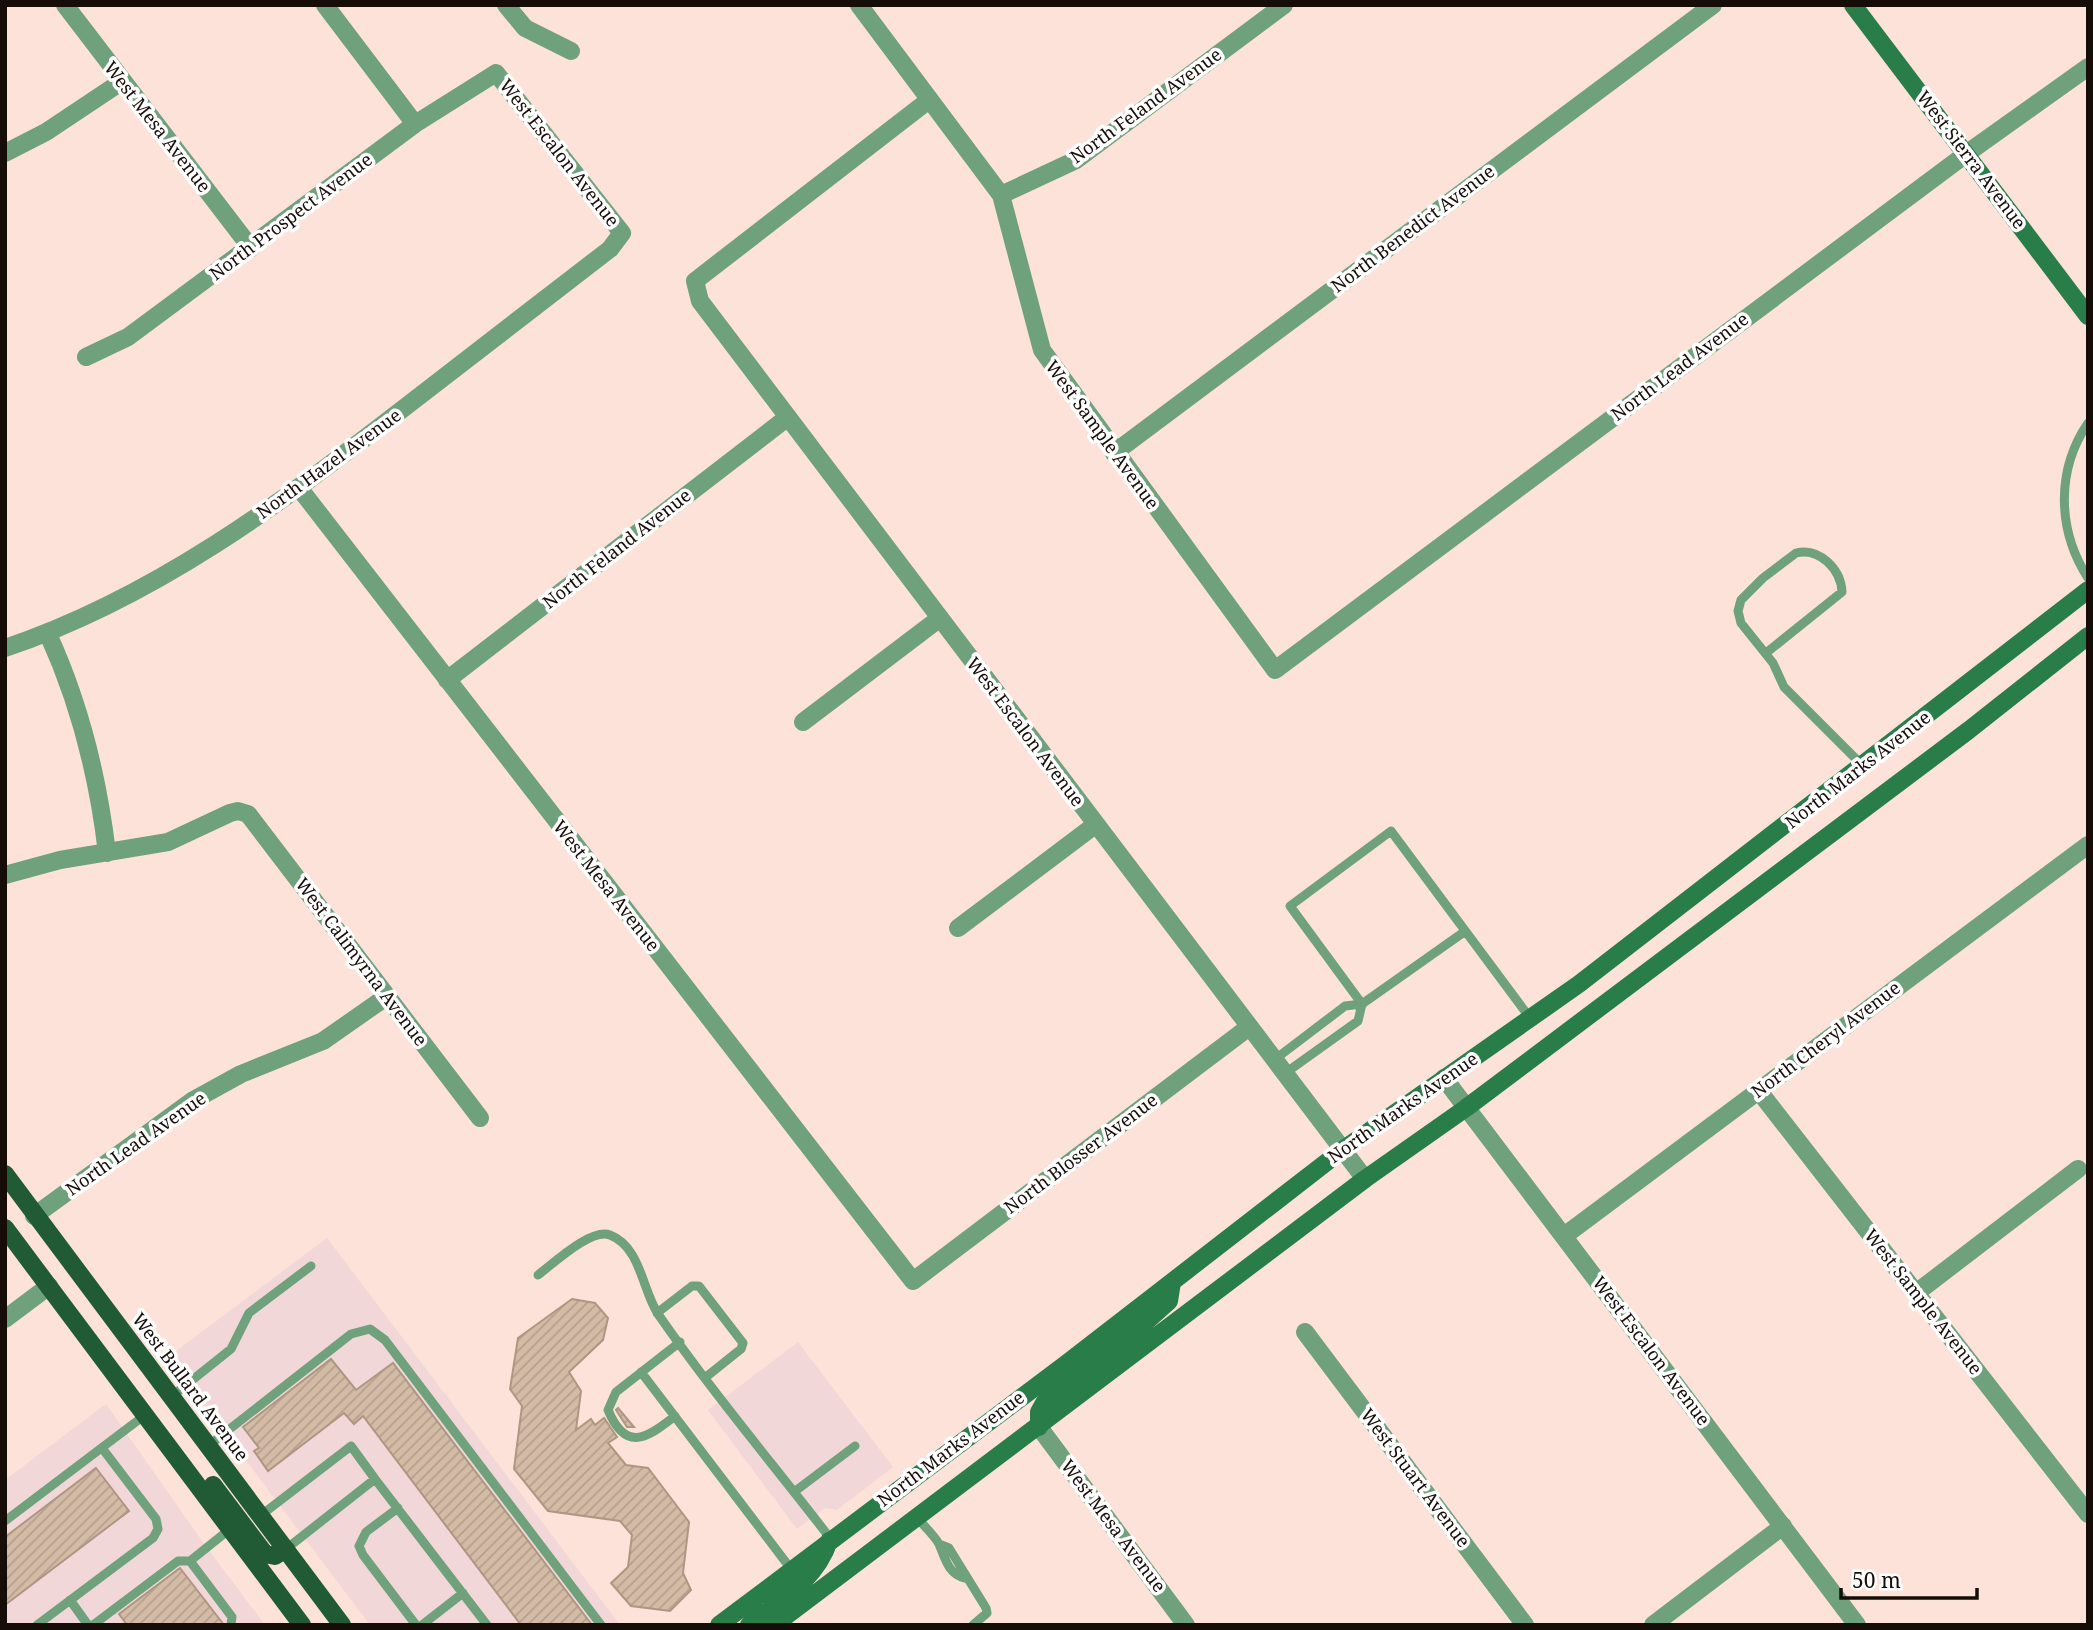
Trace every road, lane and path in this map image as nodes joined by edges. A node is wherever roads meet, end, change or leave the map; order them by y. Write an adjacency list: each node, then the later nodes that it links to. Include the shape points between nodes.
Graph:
1 (65, 5): 11 (street, West Mesa Avenue)
2 (325, 5): 13 (street)
3 (506, 5): 8 (street, via 525,28)
4 (859, 5): 12 (street, West Sample Avenue)
5 (1284, 5): 16 (street, North Feland Avenue, via 1076,160)
6 (1713, 5): 23 (street, North Benedict Avenue)
7 (1853, 5): 15 (main road, West Sierra Avenue)
8 (571, 51)
9 (2088, 67): 15 (street, North Lead Avenue)
10 (496, 73): 13 (street, North Prospect Avenue); 17 (street, West Escalon Avenue)
11 (121, 82): 14 (street); 18 (street, West Mesa Avenue)
12 (929, 100): 16 (street, West Sample Avenue); 21 (street, West Escalon Avenue, via 695,281 707,314)
13 (415, 124): 18 (street, North Prospect Avenue)
14 (5, 153)
15 (1966, 153): 19 (main road, West Sierra Avenue); 32 (street, North Lead Avenue)
16 (1001, 195): 23 (street, West Sample Avenue, via 1042,350)
17 (622, 233): 24 (street, North Hazel Avenue, via 610,249)
18 (251, 248): 20 (street, North Prospect Avenue, via 128,337)
19 (2088, 316)
20 (86, 357)
21 (788, 417): 27 (street, West Escalon Avenue); 33 (street, North Feland Avenue)
22 (2088, 423): 25 (lane, via 2075,442 2063,511 2079,564)
23 (1114, 453): 32 (street, West Sample Avenue)
24 (300, 489): 28 (street, North Hazel Avenue, via 172,572); 33 (street, West Mesa Avenue)
25 (2088, 578)
26 (2088, 590): 35 (main road, North Marks Avenue)
27 (940, 618): 34 (street); 36 (street, West Escalon Avenue)
28 (48, 634): 30 (street, North Hazel Avenue); 38 (street, via 87,735)
29 (2088, 636): 49 (main road, North Marks Avenue)
30 (5, 648)
31 (1766, 653): 31 (lane, via 1741,623 1741,600 1796,553 1819,554 1842,583 1842,592); 35 (lane, via 1784,687)
32 (1275, 670)
33 (447, 680): 60 (street, West Mesa Avenue)
34 (803, 722)
35 (1864, 766): 44 (main road, North Marks Avenue)
36 (1095, 825): 40 (street); 45 (street, West Escalon Avenue)
37 (2088, 845): 48 (street, North Cheryl Avenue)
38 (107, 853): 39 (street); 42 (street, West Calimyrna Avenue, via 168,842 238,811 256,821)
39 (5, 875)
40 (958, 928)
41 (1464, 932): 43 (lane); 43 (lane, via 1391,831 1290,906); 44 (lane)
42 (386, 997): 50 (street, West Calimyrna Avenue); 55 (street, North Lead Avenue, via 324,1041 241,1074 191,1101)
43 (1362, 1004): 46 (lane, via 1345,1006); 46 (lane, via 1358,1021)
44 (1530, 1018): 47 (main road, North Marks Avenue)
45 (1248, 1027): 46 (street, West Escalon Avenue); 60 (street, North Blosser Avenue)
46 (1279, 1067): 51 (street, West Escalon Avenue)
47 (1444, 1078): 49 (street, West Escalon Avenue); 51 (main road, North Marks Avenue)
48 (1758, 1090): 57 (street, North Cheryl Avenue); 63 (street, West Sample Avenue)
49 (1466, 1108): 54 (main road, North Marks Avenue); 57 (street, West Escalon Avenue)
50 (480, 1118)
51 (1341, 1151): 54 (street, West Escalon Avenue); 61 (main road, North Marks Avenue)
52 (2078, 1169): 63 (street)
53 (5, 1174): 55 (main road, West Bullard Avenue)
54 (1365, 1179): 73 (main road, North Marks Avenue)
55 (34, 1216): 70 (main road, West Bullard Avenue)
56 (5, 1228): 62 (main road)
57 (1564, 1236): 85 (street, West Escalon Avenue)
58 (311, 1266): 70 (lane, via 249,1313 231,1349)
59 (538, 1275): 64 (lane, via 591,1236 609,1234 633,1255)
60 (913, 1282)
61 (1172, 1282): 73 (main road, via 1169,1300 1044,1403); 88 (main road, North Marks Avenue)
62 (49, 1286): 65 (street); 71 (main road)
63 (1916, 1293): 80 (street, West Sample Avenue)
64 (657, 1313): 67 (lane); 69 (lane, via 692,1286 699,1286 743,1343)
65 (5, 1319)
66 (1306, 1332): 108 (street, West Stuart Avenue)
67 (680, 1342): 68 (lane); 69 (lane)
68 (641, 1372): 72 (lane); 72 (lane, via 609,1401 610,1414 623,1433 636,1439 646,1437)
69 (706, 1377): 79 (lane)
70 (171, 1397): 75 (main road, West Bullard Avenue)
71 (145, 1415): 74 (main road); 77 (lane)
72 (675, 1416): 91 (lane)
73 (1039, 1427): 83 (main road, North Marks Avenue); 107 (street, West Mesa Avenue)
74 (158, 1431): 86 (main road); 87 (main road, via 212,1483)
75 (208, 1446): 82 (main road, West Bullard Avenue); 102 (lane, via 351,1334 370,1329 385,1340)
76 (855, 1446): 79 (lane)
77 (102, 1448): 84 (lane); 93 (lane, via 156,1519 158,1529 153,1538)
78 (375, 1479): 81 (lane); 82 (lane, via 351,1446); 89 (lane)
79 (794, 1492): 88 (lane)
80 (2085, 1506)
81 (398, 1508): 92 (lane); 99 (lane, via 366,1532 359,1546)
82 (260, 1516): 89 (main road, West Bullard Avenue)
83 (917, 1518): 105 (main road, North Marks Avenue); 106 (lane, via 939,1544 949,1548 986,1608)
84 (5, 1521)
85 (1783, 1526): 109 (street); 110 (street, West Escalon Avenue)
86 (230, 1529): 87 (main road, via 240,1527); 90 (lane); 94 (main road)
87 (249, 1533): 89 (main road, via 270,1557)
88 (830, 1538): 91 (main road, North Marks Avenue); 104 (main road, via 824,1558 807,1580)
89 (285, 1549): 98 (main road, West Bullard Avenue)
90 (190, 1561): 96 (lane, via 178,1561); 97 (lane, via 232,1617)
91 (791, 1569): 103 (main road, North Marks Avenue)
92 (463, 1593): 100 (lane); 101 (lane)
93 (70, 1601): 95 (lane); 96 (lane)
94 (296, 1623)
95 (37, 1625)
96 (91, 1625)
97 (230, 1625)
98 (342, 1625)
99 (416, 1625)
100 (422, 1625)
101 (487, 1625)
102 (601, 1625)
103 (719, 1625)
104 (749, 1625)
105 (774, 1625)
106 (973, 1625)
107 (1186, 1625)
108 (1525, 1625)
109 (1653, 1625)
110 (1857, 1625)

